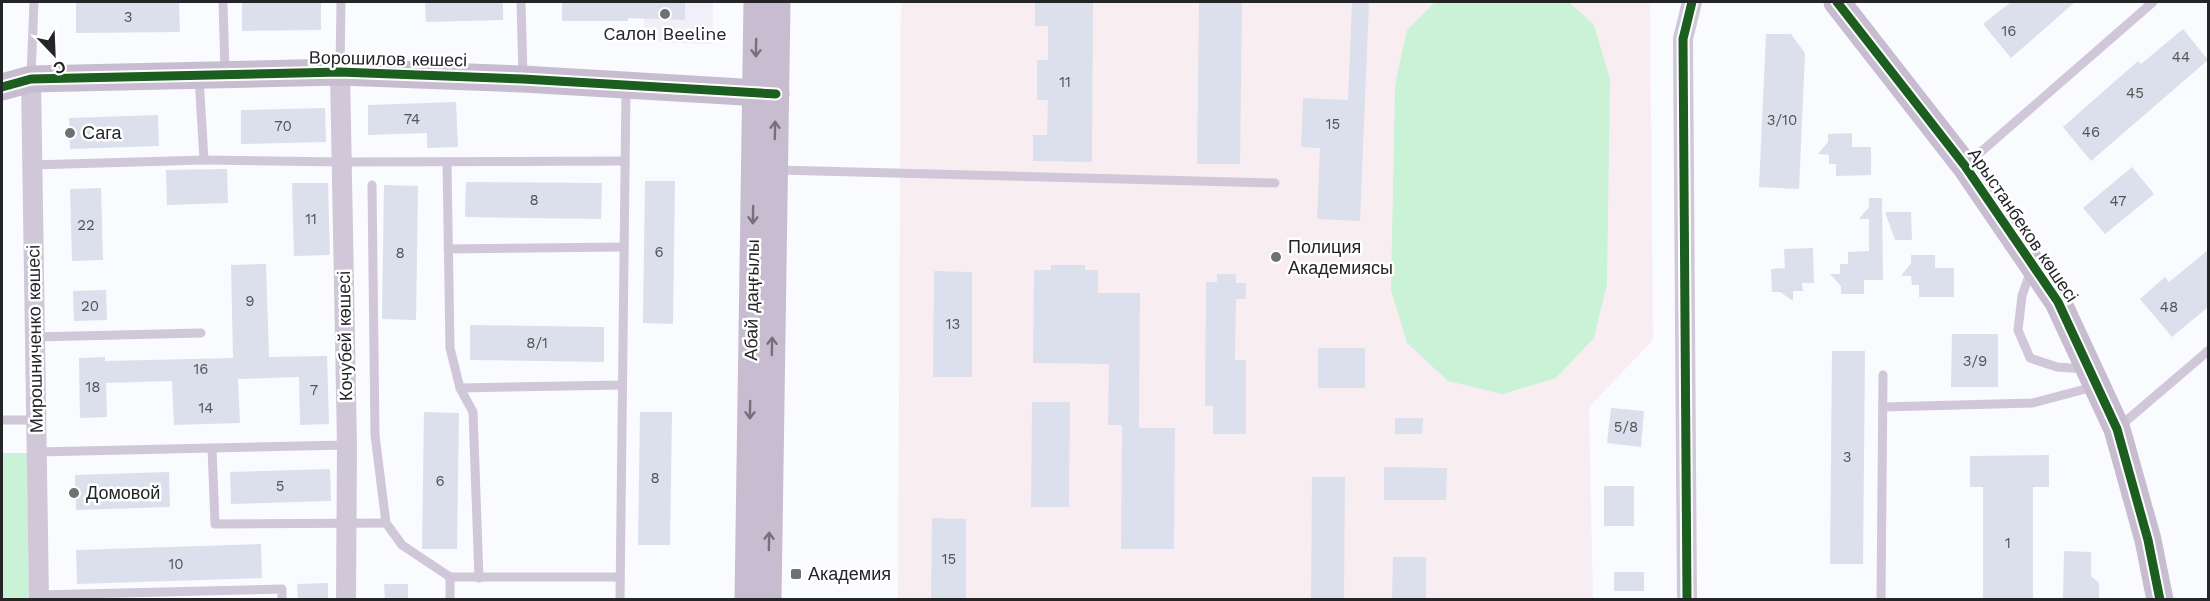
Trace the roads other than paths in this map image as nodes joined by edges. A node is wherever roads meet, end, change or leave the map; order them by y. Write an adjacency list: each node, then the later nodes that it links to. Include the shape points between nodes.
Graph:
1 (34, 2): 12 (lane)
2 (223, 2): 11 (lane)
3 (341, 2): 10 (lane)
4 (521, 2): 13 (lane)
5 (757, 2): 16 (street, Абай даңғылы, one-way to 16)
6 (777, 2): 16 (street, Абай даңғылы)
7 (1692, 2): 55 (street, via 1683,39)
8 (1837, 2): 22 (street, Арыстанбеков көшесі)
9 (2153, 2): 22 (lane)
10 (340, 72): 11 (street, Ворошилов көшесі); 13 (street, Ворошилов көшесі); 19 (street, Кочубей көшесі)
11 (212, 75): 12 (street, Ворошилов көшесі); 17 (lane)
12 (31, 79): 15 (street, Ворошилов көшесі); 21 (street, Мирошниченко көшесі)
13 (523, 79): 14 (street, Ворошилов көшесі)
14 (626, 86): 16 (street, Ворошилов көшесі); 18 (lane)
15 (2, 87)
16 (766, 94): 23 (street, Абай даңғылы)
17 (204, 160): 19 (lane); 21 (lane)
18 (625, 161): 20 (lane); 26 (lane)
19 (342, 162): 20 (lane); 40 (street, Кочубей көшесі)
20 (447, 162): 27 (lane)
21 (32, 165): 30 (street, Мирошниченко көшесі)
22 (1965, 166): 28 (street, Арыстанбеков көшесі)
23 (764, 170): 24 (lane); 53 (street, Абай даңғылы, one-way to 53); 54 (street, Абай даңғылы, one-way to 23)
24 (1275, 183)
25 (372, 185): 43 (lane, via 375,435)
26 (624, 248): 27 (lane); 34 (lane)
27 (448, 249): 35 (lane, via 450,348)
28 (2032, 265): 33 (street, Арыстанбеков көшесі, via 2058,302); 33 (lane, via 2022,296 2018,330 2030,358)
29 (201, 333): 30 (lane)
30 (35, 337): 38 (street, Мирошниченко көшесі)
31 (2208, 351): 39 (lane)
32 (1883, 375): 36 (lane)
33 (2094, 377): 36 (lane, via 2033,403); 39 (street, Арыстанбеков көшесі)
34 (622, 385): 35 (lane); 46 (lane)
35 (460, 388): 47 (lane, via 473,412)
36 (1883, 406): 56 (lane)
37 (2, 420): 38 (lane)
38 (36, 420): 42 (street, Мирошниченко көшесі)
39 (2117, 429): 57 (street, Арыстанбеков көшесі)
40 (347, 445): 41 (lane); 44 (street, Кочубей көшесі)
41 (212, 448): 42 (lane); 44 (lane, via 215,524)
42 (37, 452): 48 (street, Мирошниченко көшесі)
43 (386, 523): 44 (lane); 45 (lane, via 402,545)
44 (346, 525): 50 (street, Кочубей көшесі)
45 (450, 577): 47 (lane); 51 (lane)
46 (620, 577): 47 (lane); 52 (lane)
47 (478, 578)
48 (39, 597): 49 (lane, via 282,589)
49 (282, 600)
50 (346, 600)
51 (450, 600)
52 (620, 600)
53 (748, 600)
54 (768, 600)
55 (1687, 600)
56 (1881, 600)
57 (2160, 600)

